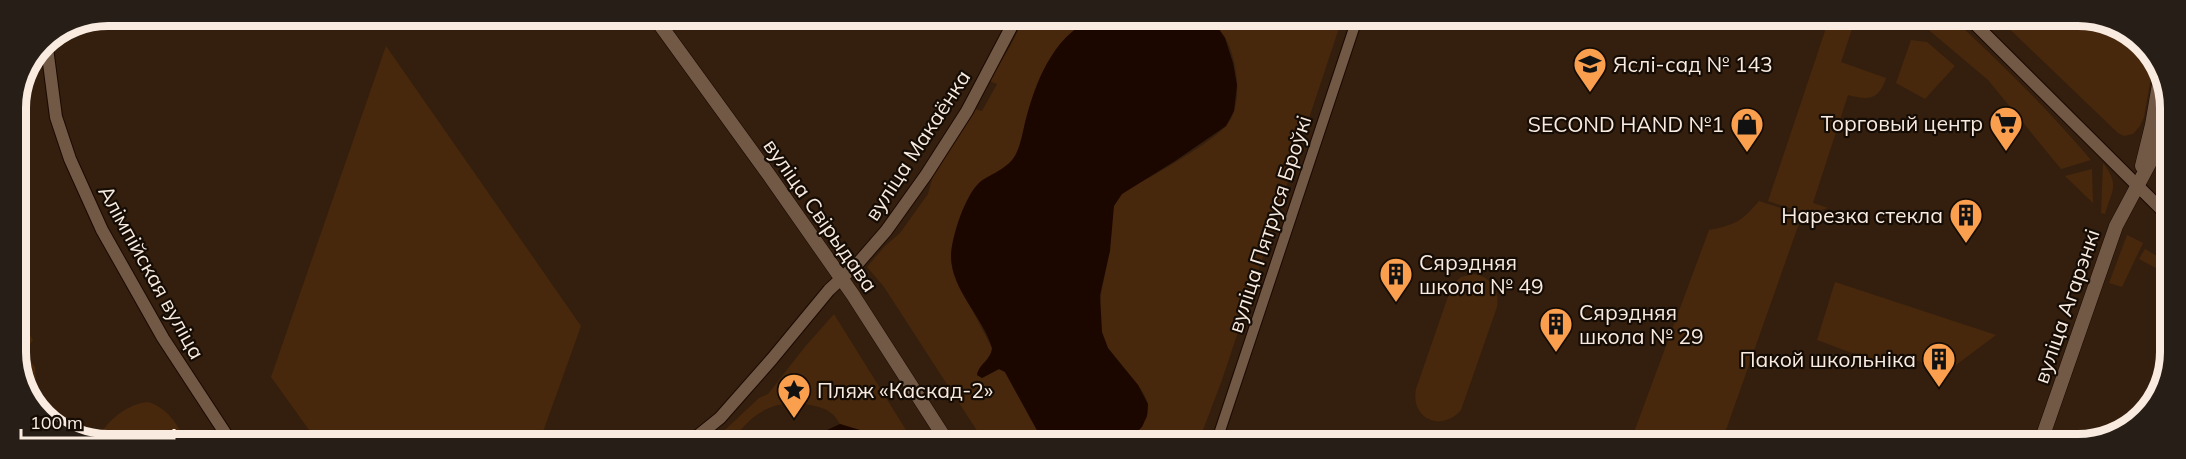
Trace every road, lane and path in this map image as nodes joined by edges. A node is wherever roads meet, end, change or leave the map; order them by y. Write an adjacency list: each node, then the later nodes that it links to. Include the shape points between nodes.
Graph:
1 (661, 26): 10 (main road, вуліца Свірыдава)
2 (1012, 26): 10 (street, вуліца Макаёнка, via 967,111 926,175 886,231)
3 (1355, 26): 14 (street, вуліца Пятруся Броўкі)
4 (1977, 26): 8 (street)
5 (47, 51): 11 (street, Алімпійская вуліца, via 56,117 102,230 163,338)
6 (2158, 89): 8 (main road)
7 (2160, 136): 8 (main road)
8 (2138, 185): 9 (street); 15 (main road, вуліца Агарэнкі, via 2116,226)
9 (2160, 208)
10 (840, 278): 12 (street, вуліца Макаёнка, via 720,418); 13 (main road, вуліца Свірыдава)
11 (226, 434)
12 (700, 434)
13 (942, 434)
14 (1219, 434)
15 (2043, 434)

